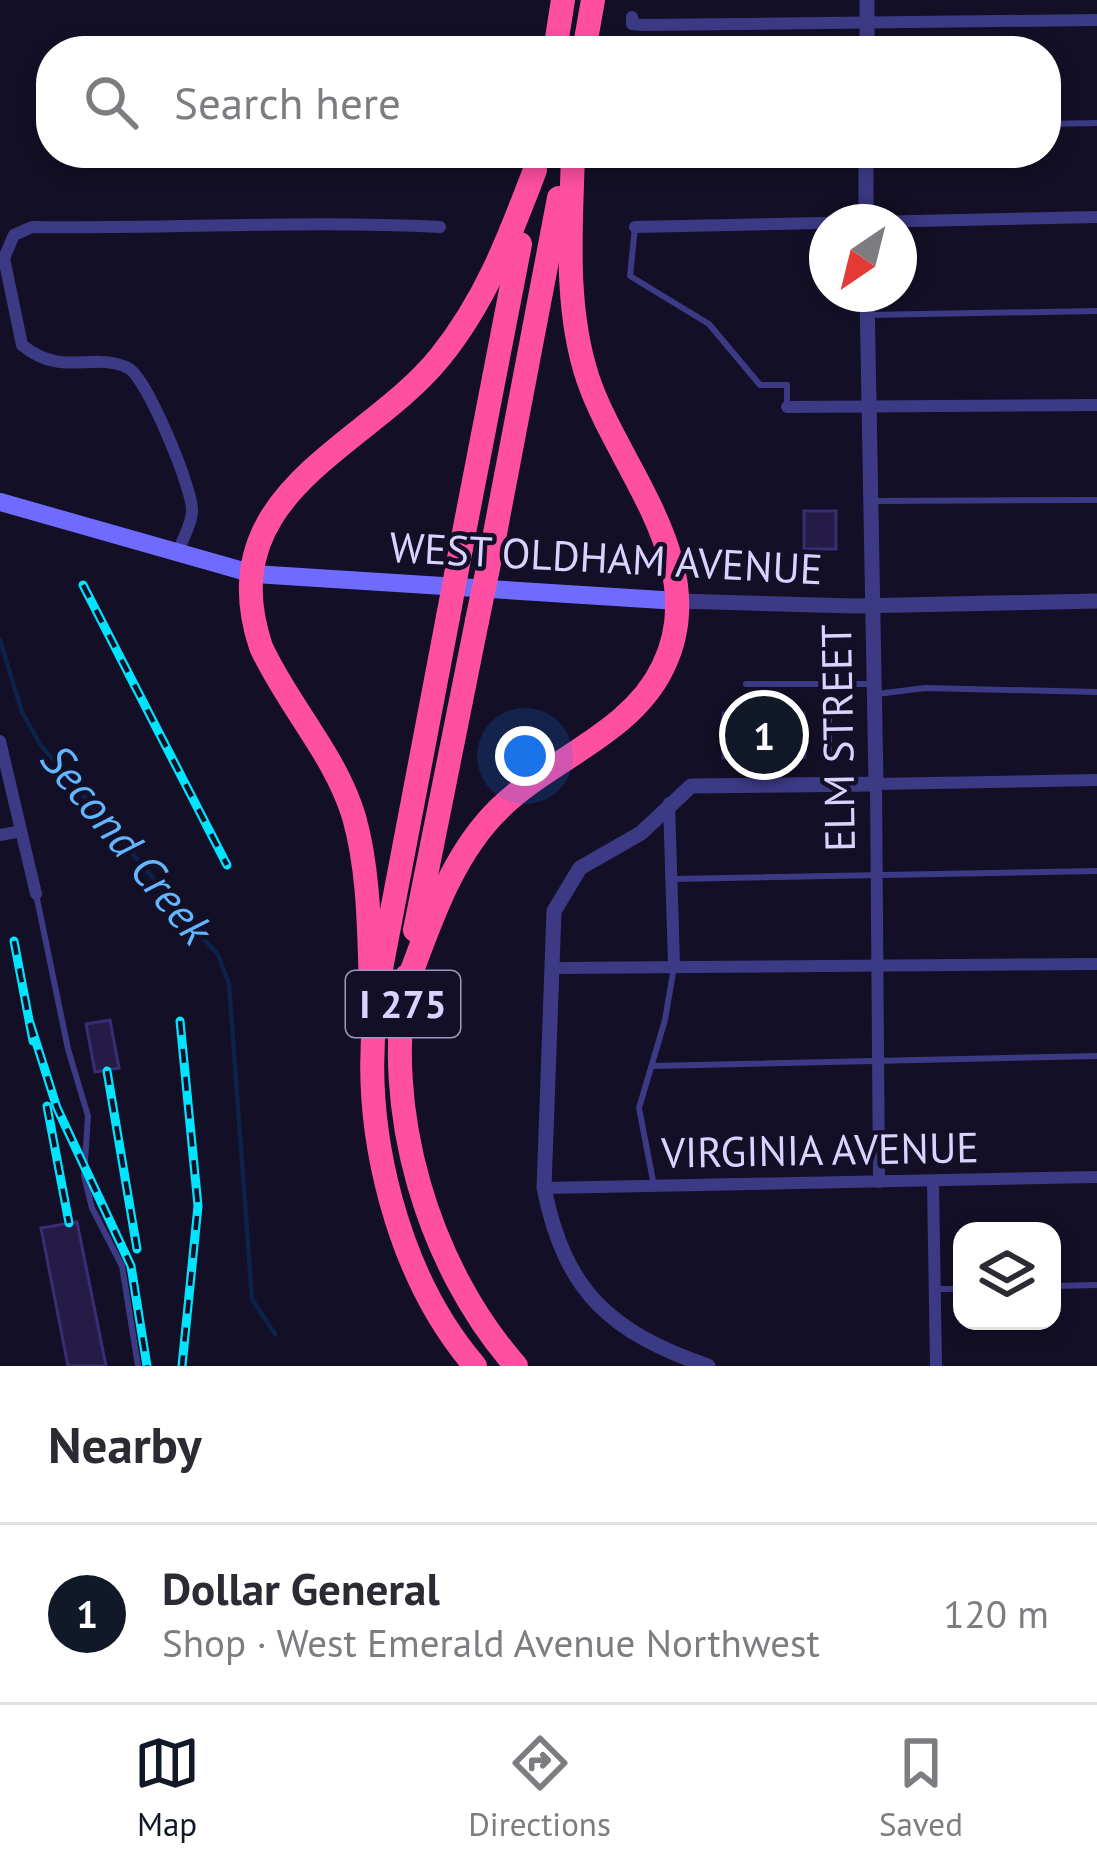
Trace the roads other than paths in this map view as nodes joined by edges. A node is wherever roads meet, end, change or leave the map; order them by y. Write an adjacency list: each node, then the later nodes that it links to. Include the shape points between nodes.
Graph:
1 (563, 0): 8 (highway)
2 (593, 0): 9 (highway)
3 (636, 0): 5 (lane)
4 (867, 0): 6 (street)
5 (632, 17): 6 (street, via 643,25)
6 (867, 19): 7 (street); 10 (street)
7 (1097, 20)
8 (557, 36)
9 (587, 36)
10 (867, 36)
11 (1097, 123): 12 (lane)
12 (1061, 124)
13 (535, 168): 33 (highway, via 495,274 466,324 435,363 294,484)
14 (536, 168): 57 (highway, I 275, bridge, via 382,949)
15 (567, 168): 56 (highway, I 275, bridge)
16 (570, 168): 34 (highway, via 569,260 587,377 667,544)
17 (866, 168): 18 (street)
18 (866, 204)
19 (1097, 217): 20 (street)
20 (917, 221)
21 (809, 223): 23 (street)
22 (440, 227): 32 (street, via 32,226 14,236 4,258 22,345 57,365 121,365 142,380 193,512)
23 (634, 227): 28 (lane, via 630,276 709,324 760,385 787,386)
24 (1097, 311): 25 (lane)
25 (867, 315): 27 (street, ELM STREET)
26 (1097, 405): 27 (street)
27 (868, 406): 28 (street); 30 (street, ELM STREET)
28 (787, 407)
29 (1097, 500): 30 (lane)
30 (870, 501): 36 (street, ELM STREET)
31 (0, 502): 32 (main road, WEST OLDHAM AVENUE)
32 (177, 555): 33 (main road, WEST OLDHAM AVENUE)
33 (254, 574): 34 (main road, WEST OLDHAM AVENUE); 57 (highway, via 261,647 353,815 365,869)
34 (677, 601): 36 (street, WEST OLDHAM AVENUE); 56 (highway, via 665,665 648,692 622,720 498,809 464,853)
35 (1097, 602): 36 (street, WEST OLDHAM AVENUE)
36 (872, 605): 39 (street, ELM STREET)
37 (746, 684): 38 (lane)
38 (829, 684): 39 (lane); 42 (lane)
39 (874, 689): 40 (lane); 44 (street, ELM STREET)
40 (1097, 692)
41 (0, 741): 46 (street)
42 (830, 751)
43 (1097, 780): 44 (street)
44 (876, 784): 45 (street, via 692,786); 49 (street, ELM STREET)
45 (669, 802): 50 (street); 55 (street, via 641,833 572,879 554,911)
46 (21, 830): 47 (street); 51 (street)
47 (0, 835)
48 (1097, 871): 49 (lane)
49 (876, 874): 50 (lane); 53 (street, ELM STREET)
50 (671, 879): 52 (street)
51 (37, 894): 70 (lane, via 88,1116 84,1176 122,1266)
52 (674, 964): 53 (street); 55 (street); 60 (lane)
53 (876, 964): 54 (street); 59 (street, ELM STREET)
54 (1097, 964)
55 (556, 968): 65 (street)
56 (404, 992): 72 (highway, I 275, via 409,1127 433,1227 465,1296)
57 (374, 1029): 71 (highway, I 275, via 382,1166 436,1306)
58 (1097, 1056): 59 (lane)
59 (877, 1064): 60 (lane); 62 (street, ELM STREET)
60 (653, 1066): 64 (lane, via 639,1108)
61 (1097, 1178): 63 (street, VIRGINIA AVENUE)
62 (879, 1181): 63 (street, VIRGINIA AVENUE); 64 (street, VIRGINIA AVENUE)
63 (933, 1183): 69 (street)
64 (654, 1186): 65 (street, VIRGINIA AVENUE)
65 (544, 1188): 73 (street, via 566,1262 586,1293 621,1329)
66 (1097, 1285): 67 (lane)
67 (1061, 1286)
68 (953, 1288): 69 (lane)
69 (934, 1289): 74 (street)
70 (138, 1366)
71 (475, 1366)
72 (516, 1366)
73 (708, 1366)
74 (936, 1366)

